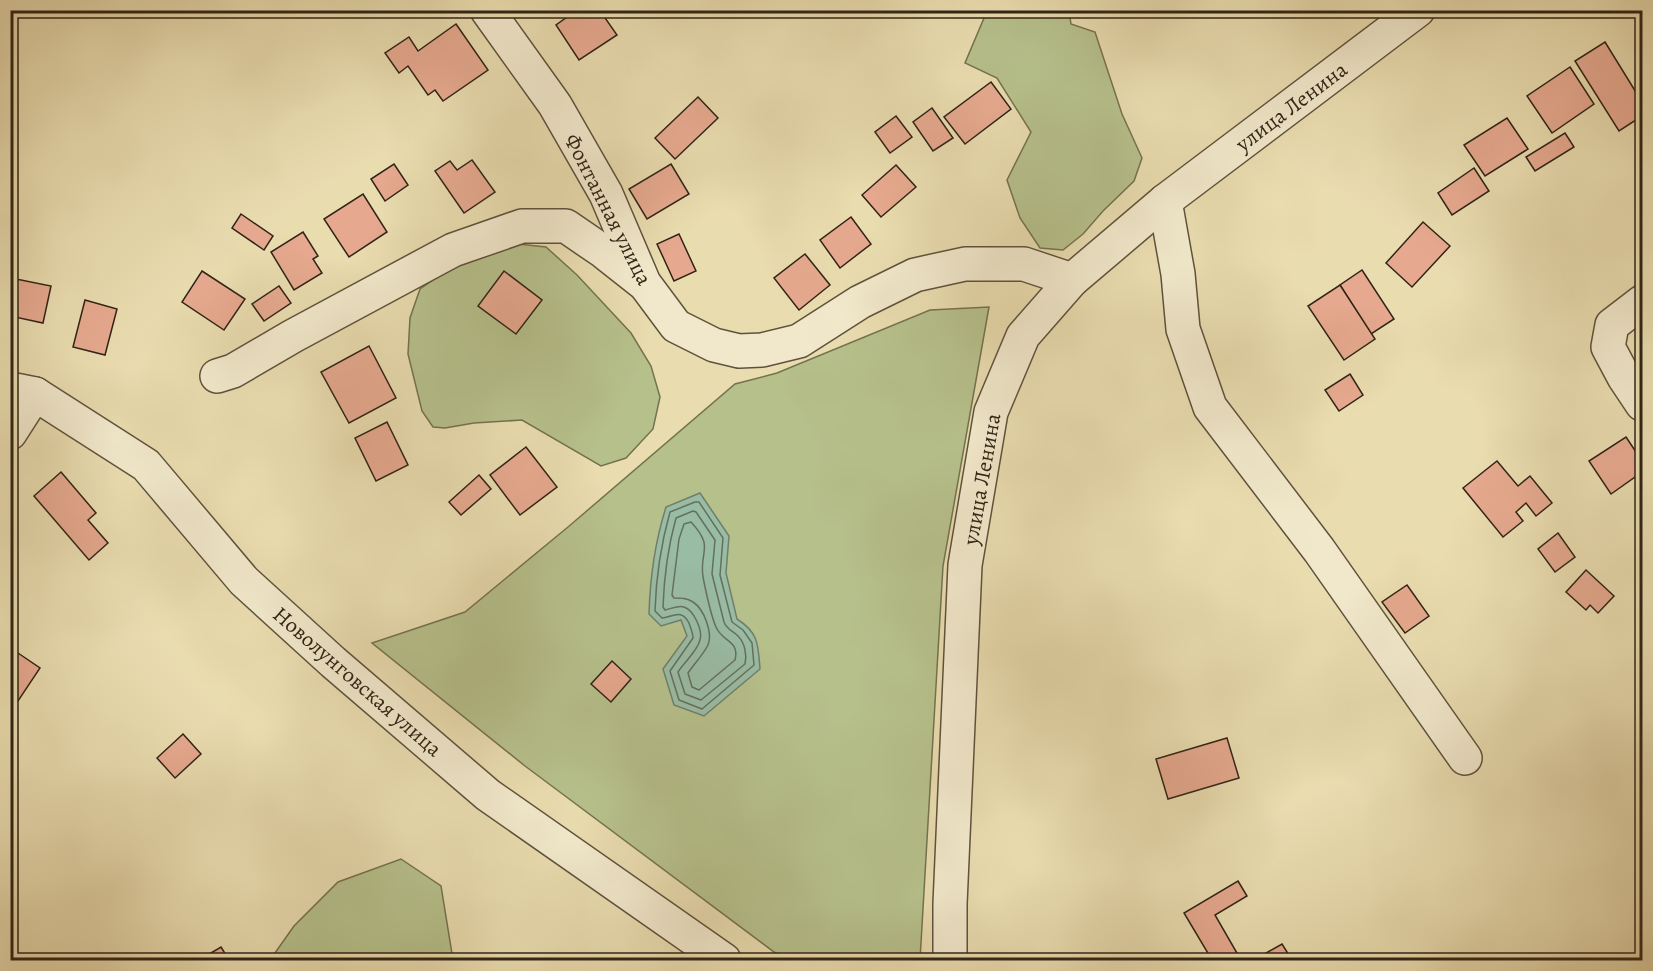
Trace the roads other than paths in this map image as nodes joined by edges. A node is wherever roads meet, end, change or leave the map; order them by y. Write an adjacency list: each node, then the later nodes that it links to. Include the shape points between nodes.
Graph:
1 (487, 10): 4 (street, Фонтанная улица, via 555,105)
2 (1418, 10): 3 (street, улица Ленина)
3 (1165, 201): 6 (street, улица Ленина); 13 (street, via 1183,329 1210,407 1319,550)
4 (614, 211): 5 (street); 7 (street, Фонтанная улица)
5 (566, 226): 7 (street); 9 (street, via 522,226 453,250 233,371)
6 (1072, 280): 7 (street, Фонтанная улица, via 1024,264 964,264 915,275 860,302 799,341 739,351 714,345 676,326); 15 (street, улица Ленина, via 1023,336 991,412 965,565)
7 (644, 283)
8 (1642, 302): 11 (street, via 1612,325 1608,347)
9 (217, 376)
10 (23, 391): 12 (street); 14 (street, Новолунговская улица, via 146,465 244,581 488,795)
11 (1642, 404)
12 (10, 433)
13 (1466, 758)
14 (724, 960)
15 (950, 960)

